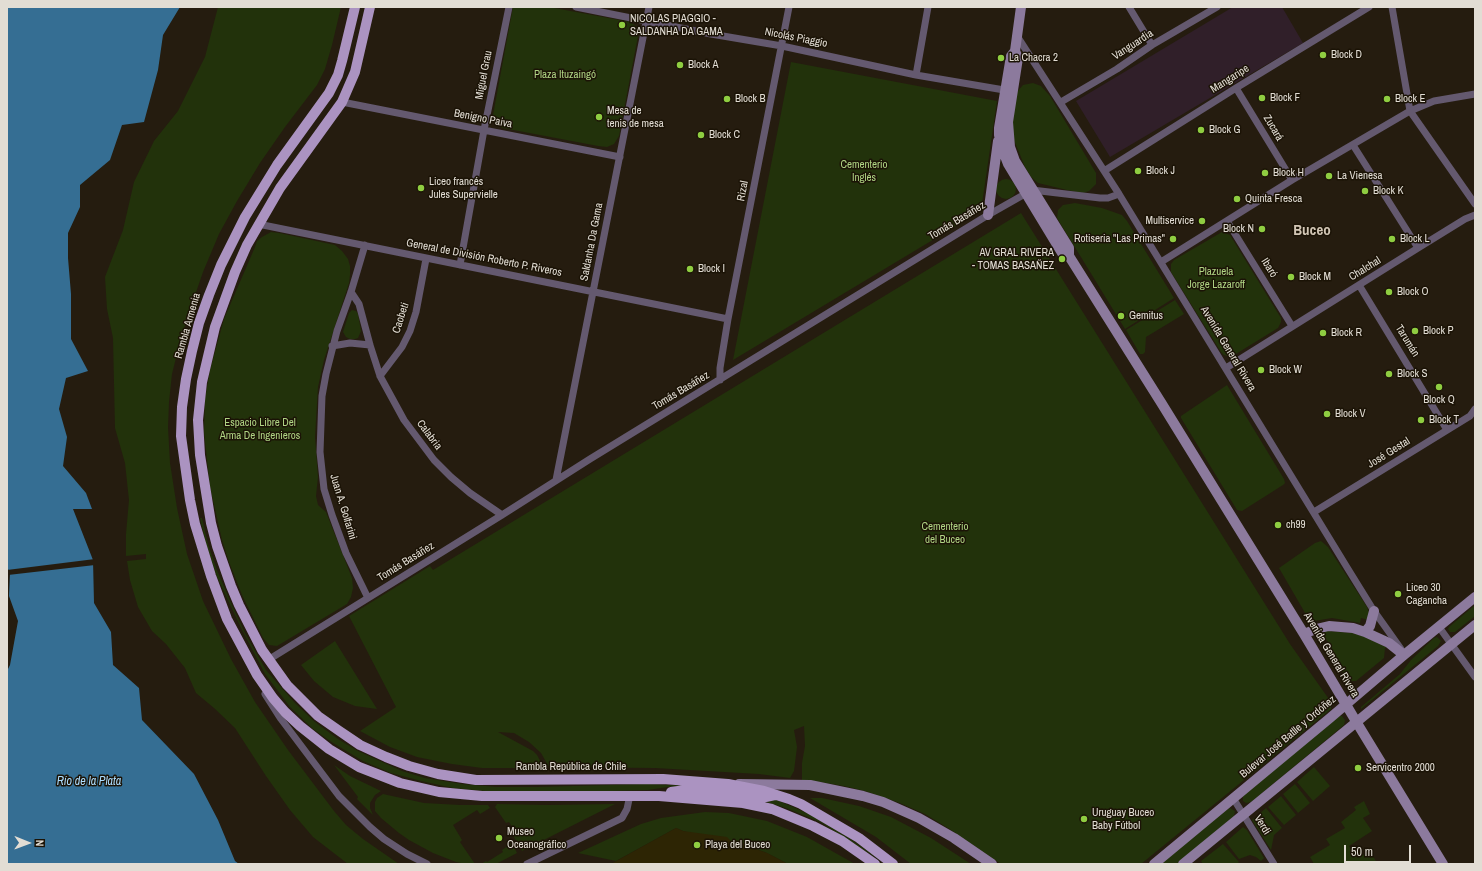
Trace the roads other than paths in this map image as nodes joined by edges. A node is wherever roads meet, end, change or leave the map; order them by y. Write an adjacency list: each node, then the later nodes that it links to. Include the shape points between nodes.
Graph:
1 (355, 7): 67 (main road, Rambla Armenia, via 338,75 329,93 277,165 245,217 221,266 199,323 182,406 181,436 195,524 211,576 228,618)
2 (370, 7): 21 (main road, via 355,72)
3 (509, 7): 24 (street, Miguel Grau)
4 (576, 7): 13 (street, Nicolás Piaggio)
5 (649, 7): 13 (street, Saldanha Da Gama)
6 (789, 7): 16 (street, Rizal)
7 (928, 7): 17 (street)
8 (1021, 7): 14 (main road, Avenida General Rivera)
9 (1129, 7): 15 (street)
10 (1217, 7): 15 (street, Vanguardia)
11 (1369, 7): 18 (street, Mangaripe)
12 (1392, 7): 23 (street)
13 (646, 21): 16 (street, Nicolás Piaggio); 27 (street, Saldanha Da Gama)
14 (1017, 36): 19 (main road, Avenida General Rivera, via 1015,51 1018,58); 22 (street, Avenida General Rivera)
15 (1152, 45): 22 (street, Vanguardia)
16 (782, 46): 17 (street, Nicolás Piaggio); 45 (street, Rizal)
17 (916, 75): 19 (street, Nicolás Piaggio)
18 (1236, 88): 28 (street, Mangaripe); 29 (street, Zucará)
19 (1008, 91): 25 (main road, Avenida General Rivera); 30 (main road, Avenida General Rivera, via 1010,147)
20 (1475, 94): 23 (street, via 1434,101)
21 (342, 102): 24 (street, Benigno Paiva); 36 (main road, via 280,188)
22 (1061, 102): 28 (street, Avenida General Rivera)
23 (1410, 111): 26 (street); 32 (street)
24 (484, 130): 27 (street, Benigno Paiva); 41 (street, Miguel Grau)
25 (999, 135): 30 (main road, Avenida General Rivera, via 1008,164); 33 (main road)
26 (1354, 145): 29 (street); 38 (street)
27 (620, 157): 43 (street, Saldanha Da Gama)
28 (1104, 171): 31 (street, Avenida General Rivera)
29 (1292, 180): 35 (street)
30 (1029, 192): 31 (street, via 1100,198); 33 (street, Tomás Basáñez); 63 (main road, Avenida General Rivera, via 1068,248 1069,256)
31 (1119, 194): 40 (street, Avenida General Rivera)
32 (1475, 204)
33 (988, 214): 51 (street, Tomás Basáñez)
34 (1475, 215): 38 (street, Chalchal)
35 (1227, 221): 40 (street); 46 (street, Ibaró)
36 (258, 224): 37 (street, General de División Roberto P. Riveros); 66 (main road, via 235,272 215,327 202,382 198,420 202,474 217,546 239,605)
37 (365, 245): 39 (street, General de División Roberto P. Riveros); 44 (street, Juan A. Golfarini)
38 (1418, 248): 42 (street, Chalchal)
39 (426, 258): 41 (street, General de División Roberto P. Riveros); 50 (street, Caobeti, via 410,331 402,347)
40 (1161, 262): 49 (street, Avenida General Rivera)
41 (460, 266): 43 (street, General de División Roberto P. Riveros)
42 (1359, 285): 46 (street, Chalchal); 53 (street, Tarumán)
43 (593, 291): 45 (street, General de División Roberto P. Riveros); 54 (street, Saldanha Da Gama)
44 (351, 292): 47 (street, Calabria, via 359,304); 48 (street, Juan A. Golfarini)
45 (728, 319): 51 (street, Rizal)
46 (1292, 326): 49 (street, Chalchal)
47 (370, 345): 48 (street, via 350,343); 50 (street, Calabria)
48 (332, 346): 58 (street, Juan A. Golfarini, via 322,396 321,470 332,515 346,553)
49 (1226, 368): 55 (street, Avenida General Rivera)
50 (380, 376): 56 (street, Calabria, via 404,420 434,460 470,493)
51 (720, 380): 54 (street, Tomás Basáñez)
52 (1475, 410): 53 (street, José Gestal)
53 (1447, 430): 55 (street, José Gestal)
54 (556, 480): 56 (street, Tomás Basáñez)
55 (1314, 512): 59 (street, Avenida General Rivera)
56 (502, 515): 58 (street, Tomás Basáñez)
57 (1475, 597): 61 (main road, Bulevar José Batlle y Ordóñez)
58 (368, 598): 66 (street, Tomás Basáñez)
59 (1374, 611): 62 (main road, via 1370,626); 65 (street, Avenida General Rivera)
60 (1475, 625): 64 (main road)
61 (1439, 627): 64 (street); 65 (main road, Bulevar José Batlle y Ordóñez)
62 (1364, 632): 63 (main road, via 1353,628 1329,626); 65 (main road, via 1390,643)
63 (1304, 634): 69 (main road, Avenida General Rivera)
64 (1452, 644): 68 (street); 70 (main road)
65 (1404, 654): 69 (main road, Bulevar José Batlle y Ordóñez)
66 (268, 660): 71 (main road, Rambla República de Chile, via 306,705 338,730 386,757 425,771 476,780 663,779)
67 (257, 675): 73 (main road, via 285,712 329,749 359,767 400,783 439,792 488,797); 77 (street, via 260,687 281,720 339,796 384,839)
68 (1475, 677)
69 (1346, 704): 70 (main road, Avenida General Rivera); 75 (main road, Bulevar José Batlle y Ordóñez)
70 (1357, 723): 76 (main road); 86 (main road, Avenida General Rivera)
71 (728, 784): 72 (main road, Rambla República de Chile); 82 (main road, via 810,785 883,802 919,818)
72 (775, 795): 74 (main road, via 761,798 692,790 673,791); 80 (main road, Rambla República de Chile, via 801,804 827,818 859,838); 81 (main road, via 790,789 810,790 881,807 917,823)
73 (630, 796): 74 (main road); 78 (street, via 622,818)
74 (659, 796): 79 (main road, via 737,802 772,809 842,841)
75 (1233, 798): 76 (street, Verdi); 83 (main road, Bulevar José Batlle y Ordóñez)
76 (1243, 815): 84 (main road); 85 (street, Verdi)
77 (427, 864)
78 (527, 864)
79 (875, 864)
80 (892, 864)
81 (982, 864)
82 (992, 864)
83 (1154, 864)
84 (1183, 864)
85 (1274, 864)
86 (1443, 864)

